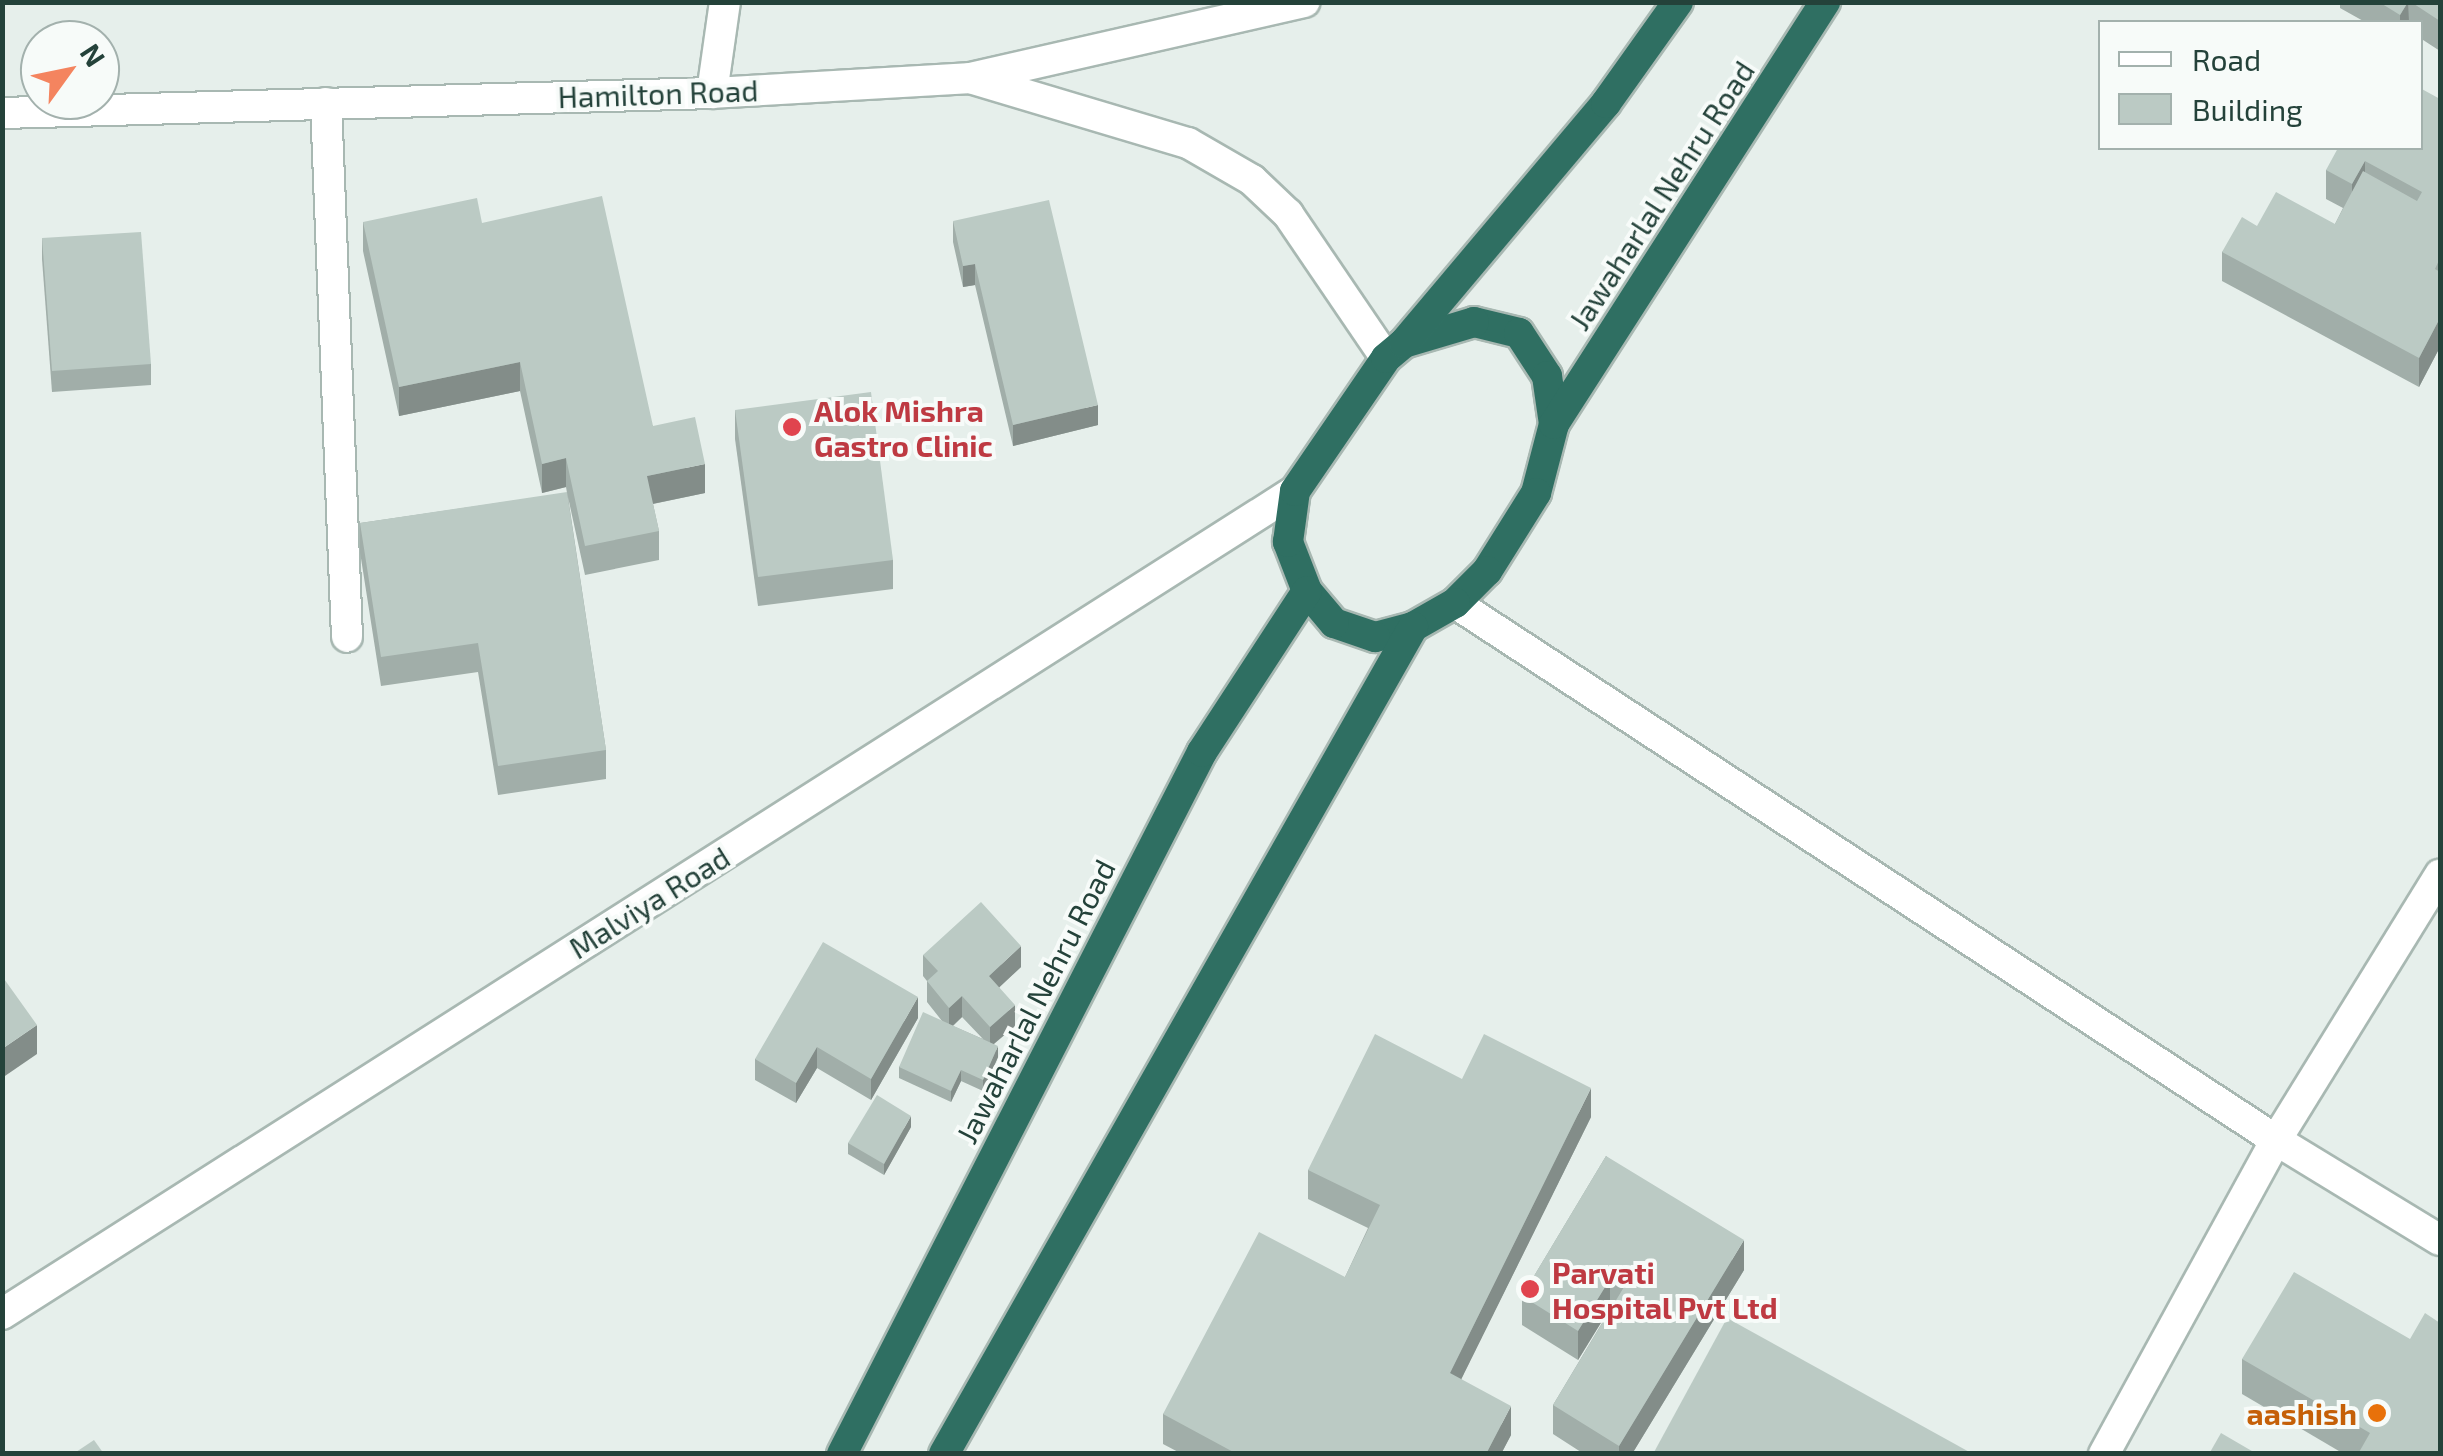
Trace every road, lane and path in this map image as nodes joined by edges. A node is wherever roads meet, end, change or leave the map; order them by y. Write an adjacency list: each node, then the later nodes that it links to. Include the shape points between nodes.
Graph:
1 (725, 2): 6 (street)
2 (1304, 2): 5 (street, Hamilton Road)
3 (1678, 2): 9 (highway, Jawaharlal Nehru Road, via 1606,103)
4 (1826, 2): 10 (highway, Jawaharlal Nehru Road)
5 (970, 78): 6 (street, Hamilton Road); 9 (street, via 1188,143 1252,180 1288,214)
6 (712, 92): 7 (street, Hamilton Road)
7 (326, 103): 8 (street, Hamilton Road); 15 (street)
8 (2, 113)
9 (1395, 350): 10 (highway, Jawaharlal Nehru Road, via 1474,322 1519,333 1547,376); 11 (highway, Jawaharlal Nehru Road)
10 (1554, 424): 13 (highway, Jawaharlal Nehru Road, via 1536,493 1487,571)
11 (1295, 491): 12 (highway, Jawaharlal Nehru Road, via 1288,542); 19 (street, Malviya Road)
12 (1308, 590): 14 (highway, Jawaharlal Nehru Road, via 1334,623 1375,637); 20 (highway, Jawaharlal Nehru Road, via 1202,752)
13 (1455, 603): 14 (highway, Jawaharlal Nehru Road); 17 (street)
14 (1413, 628): 21 (highway, Jawaharlal Nehru Road)
15 (346, 637)
16 (2440, 874): 17 (street)
17 (2276, 1140): 18 (street); 22 (street)
18 (2440, 1240)
19 (2, 1314)
20 (842, 1454)
21 (944, 1454)
22 (2104, 1454)

